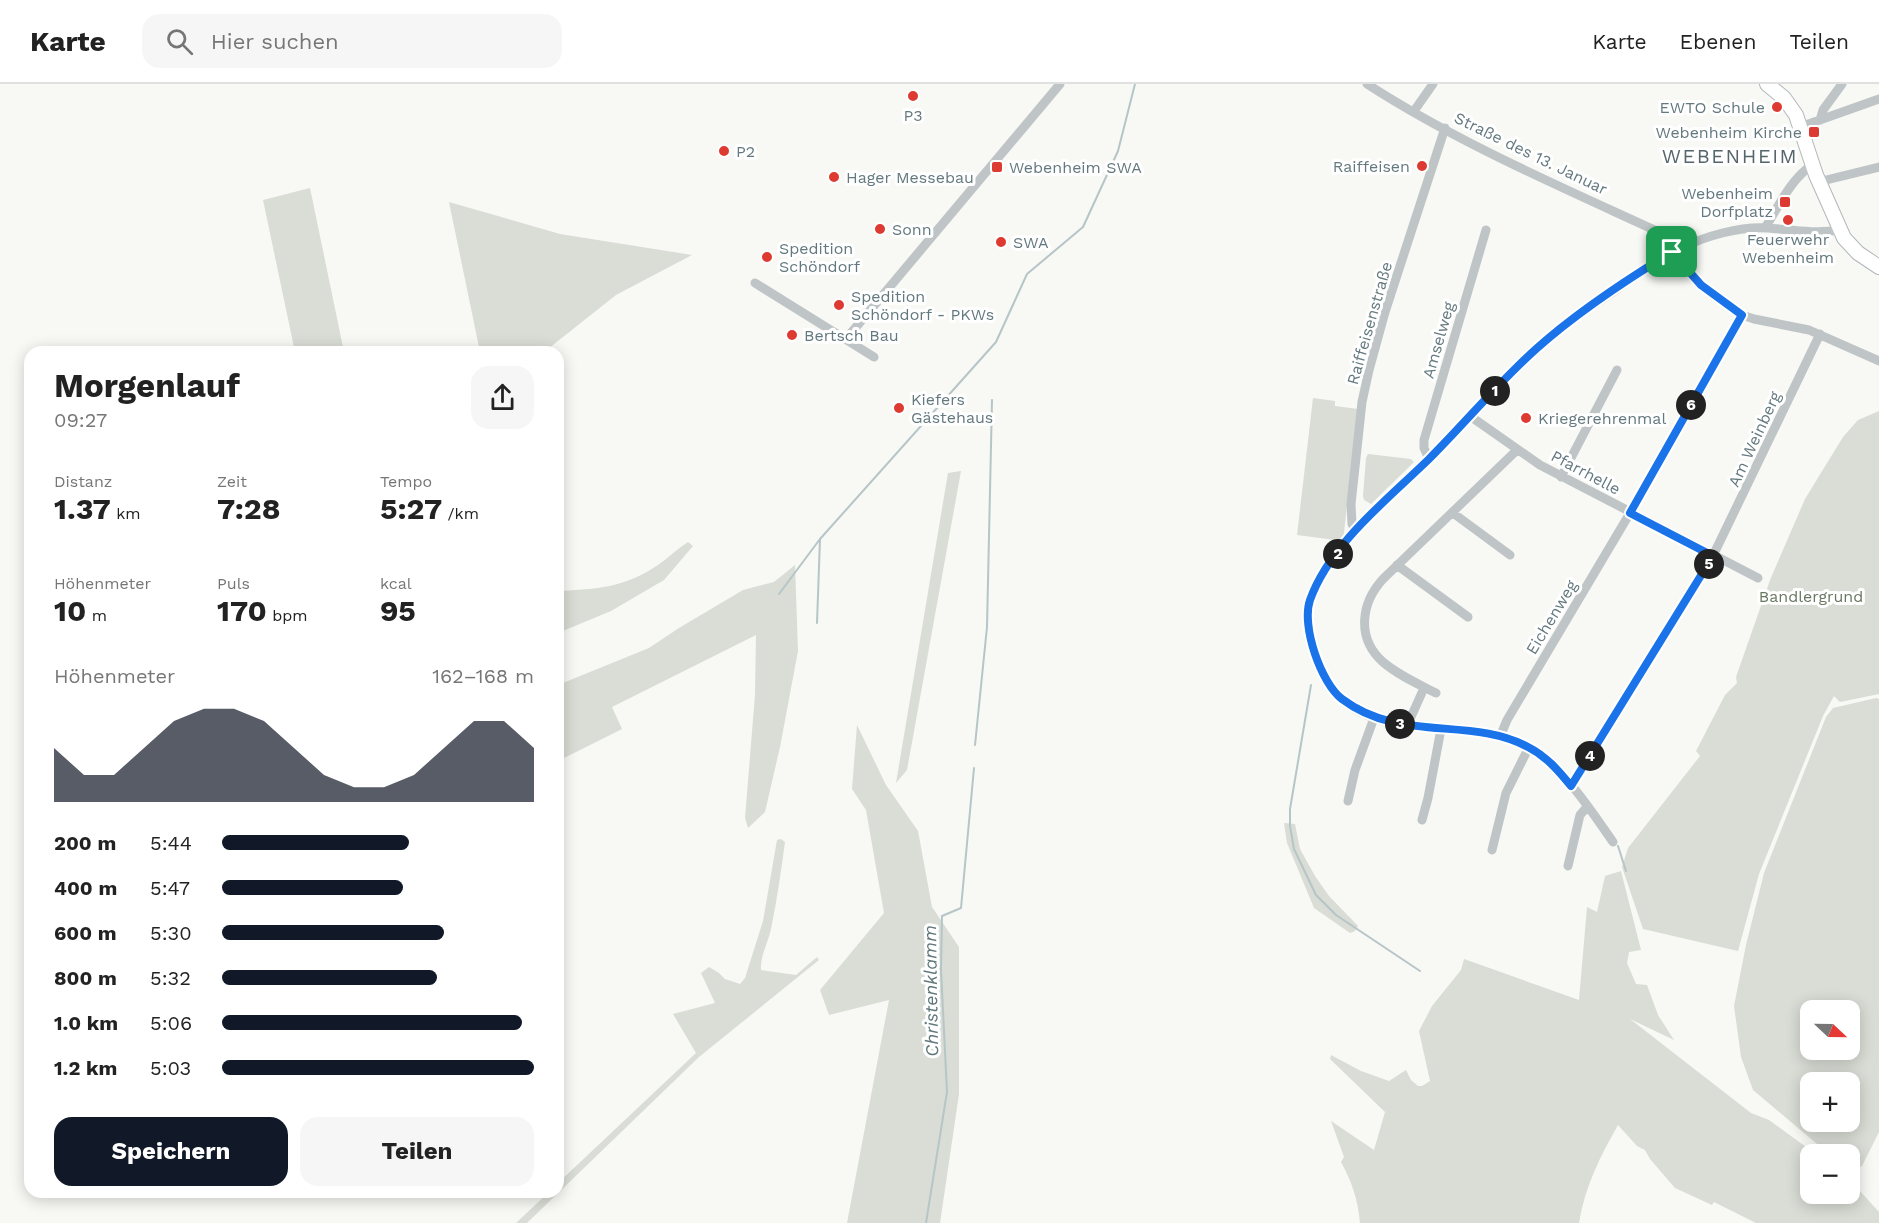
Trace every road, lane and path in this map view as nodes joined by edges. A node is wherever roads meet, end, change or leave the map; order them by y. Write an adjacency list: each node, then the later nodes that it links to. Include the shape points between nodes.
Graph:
1 (1060, 84): 22 (street)
2 (1367, 84): 7 (street, Straße des 13. Januar)
3 (1433, 84): 7 (street)
4 (1767, 84): 9 (main road, via 1790,105)
5 (1842, 84): 8 (street)
6 (1879, 99): 8 (street)
7 (1414, 111): 10 (street, Straße des 13. Januar)
8 (1820, 120): 9 (street)
9 (1800, 127): 11 (main road)
10 (1445, 128): 17 (street, Straße des 13. Januar, via 1674,240); 32 (street, Raiffeisenstraße, via 1369,370 1351,504)
11 (1812, 165): 13 (main road); 14 (street, via 1792,184)
12 (1879, 167): 13 (street)
13 (1818, 182): 16 (main road)
14 (1765, 228): 16 (street, via 1803,233); 17 (street, via 1710,237)
15 (1485, 230): 28 (street, Amselweg, via 1424,440)
16 (1840, 230): 18 (main road, via 1857,253)
17 (1677, 250): 20 (street, Straße des 13. Januar, via 1701,285); 26 (street, via 1553,335)
18 (1879, 267)
19 (755, 283): 22 (street)
20 (1742, 315): 21 (street); 31 (street, Eichenweg)
21 (1820, 334): 24 (street); 34 (street, Am Weinberg)
22 (846, 339): 23 (street)
23 (874, 357)
24 (1875, 359)
25 (1617, 370): 29 (street)
26 (1470, 416): 27 (street, Pfarrhelle); 28 (street)
27 (1517, 450): 29 (street, Pfarrhelle); 30 (street)
28 (1429, 459): 32 (street)
29 (1561, 477): 31 (street, Pfarrhelle)
30 (1453, 513): 33 (street); 35 (street)
31 (1630, 513): 34 (street, Pfarrhelle); 43 (street, Eichenweg)
32 (1356, 530): 40 (street, via 1316,586 1307,617 1310,638 1333,690)
33 (1510, 555)
34 (1713, 556): 36 (street, Pfarrhelle); 45 (street, Am Weinberg)
35 (1397, 565): 37 (street); 38 (street, via 1368,599 1364,618 1367,637 1382,661)
36 (1758, 578)
37 (1468, 617)
38 (1424, 688): 39 (street); 41 (street)
39 (1436, 693)
40 (1374, 718): 41 (street); 46 (street)
41 (1407, 726): 42 (street)
42 (1442, 729): 43 (street); 48 (street)
43 (1500, 737): 44 (street)
44 (1529, 747): 45 (street, via 1550,762); 50 (street, via 1506,793)
45 (1571, 786): 47 (street)
46 (1348, 801)
47 (1587, 807): 49 (street); 51 (street, via 1580,815)
48 (1422, 820)
49 (1613, 842)
50 (1492, 850)
51 (1568, 866)

